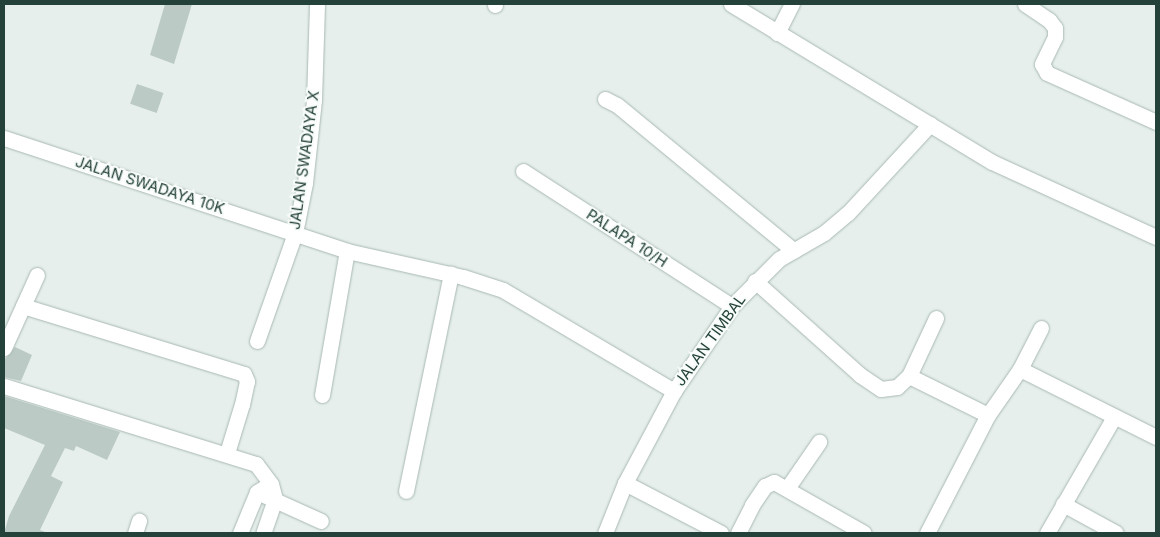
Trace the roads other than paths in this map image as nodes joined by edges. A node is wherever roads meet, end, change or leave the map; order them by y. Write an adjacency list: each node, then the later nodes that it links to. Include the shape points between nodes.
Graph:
1 (317, 4): 11 (street, JALAN SWADAYA X, via 314,100)
2 (731, 4): 5 (street)
3 (792, 4): 5 (street)
4 (1025, 4): 7 (street, via 1055,28 1055,37 1042,64 1047,73)
5 (777, 33): 8 (street)
6 (605, 99): 14 (street, via 617,105)
7 (1156, 122)
8 (930, 124): 12 (street, via 992,162); 14 (street, JALAN TIMBAL, via 848,213)
9 (4, 138): 11 (street, JALAN SWADAYA 10K)
10 (523, 171): 19 (street, PALAPA 10/H)
11 (295, 233): 13 (street, JALAN SWADAYA 10K); 22 (street, JALAN SWADAYA X)
12 (1156, 237)
13 (347, 251): 15 (street, JALAN SWADAYA 10K); 28 (street)
14 (794, 252): 17 (street, JALAN TIMBAL, via 779,259)
15 (451, 274): 27 (street, JALAN SWADAYA 10K, via 503,290); 37 (street)
16 (37, 275): 18 (street)
17 (755, 280): 19 (street, JALAN TIMBAL); 25 (street, via 873,386 897,387)
18 (23, 306): 23 (street); 33 (street, via 244,374 247,380 242,404)
19 (732, 306): 27 (street, JALAN TIMBAL)
20 (936, 318): 25 (street)
21 (1040, 328): 24 (street)
22 (257, 341)
23 (4, 348)
24 (1020, 369): 29 (street); 30 (street)
25 (909, 376): 29 (street)
26 (4, 386): 33 (street)
27 (674, 391): 34 (street, JALAN TIMBAL)
28 (322, 395)
29 (988, 415): 48 (street)
30 (1114, 417): 31 (street); 40 (street)
31 (1156, 437)
32 (819, 442): 36 (street)
33 (226, 453): 35 (street, via 256,464)
34 (625, 483): 44 (street, JALAN TIMBAL); 45 (street)
35 (270, 484): 38 (street); 39 (street)
36 (788, 487): 46 (street, via 774,482 765,486); 47 (street)
37 (406, 491)
38 (257, 492): 39 (street); 42 (street)
39 (275, 499): 41 (street); 43 (street)
40 (1062, 504): 49 (street); 50 (street)
41 (321, 521)
42 (240, 533)
43 (263, 533)
44 (605, 533)
45 (721, 533)
46 (738, 533)
47 (864, 533)
48 (927, 533)
49 (1047, 533)
50 (1116, 533)

